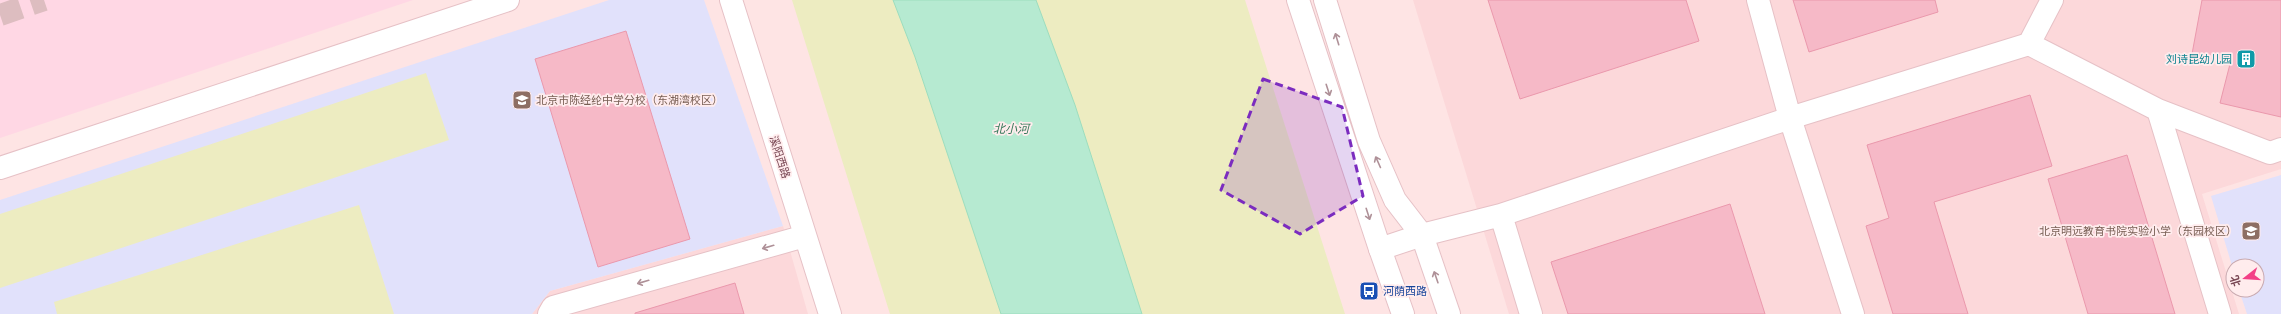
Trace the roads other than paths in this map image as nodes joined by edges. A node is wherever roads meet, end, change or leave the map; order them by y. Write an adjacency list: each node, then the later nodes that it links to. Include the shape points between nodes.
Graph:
1 (508, 0): 11 (street)
2 (731, 0): 14 (street, 溪阳西路)
3 (1298, 0): 15 (street, one-way to 15)
4 (1325, 0): 13 (street, one-way to 4, via 1395,200 1369,141)
5 (1758, 0): 9 (street)
6 (2052, 0): 7 (street)
7 (2029, 44): 8 (street); 9 (street)
8 (2158, 110): 10 (street, via 2270,153); 22 (street)
9 (1790, 118): 12 (street); 21 (street)
10 (2281, 149)
11 (0, 168)
12 (1501, 215): 13 (street); 20 (street)
13 (1422, 235): 15 (street); 19 (street, one-way to 13)
14 (805, 236): 16 (street, one-way to 16, via 553,307); 17 (street, 溪阳西路)
15 (1380, 249): 18 (street)
16 (548, 314)
17 (830, 314)
18 (1404, 314)
19 (1449, 314)
20 (1531, 314)
21 (1854, 314)
22 (2220, 314)

